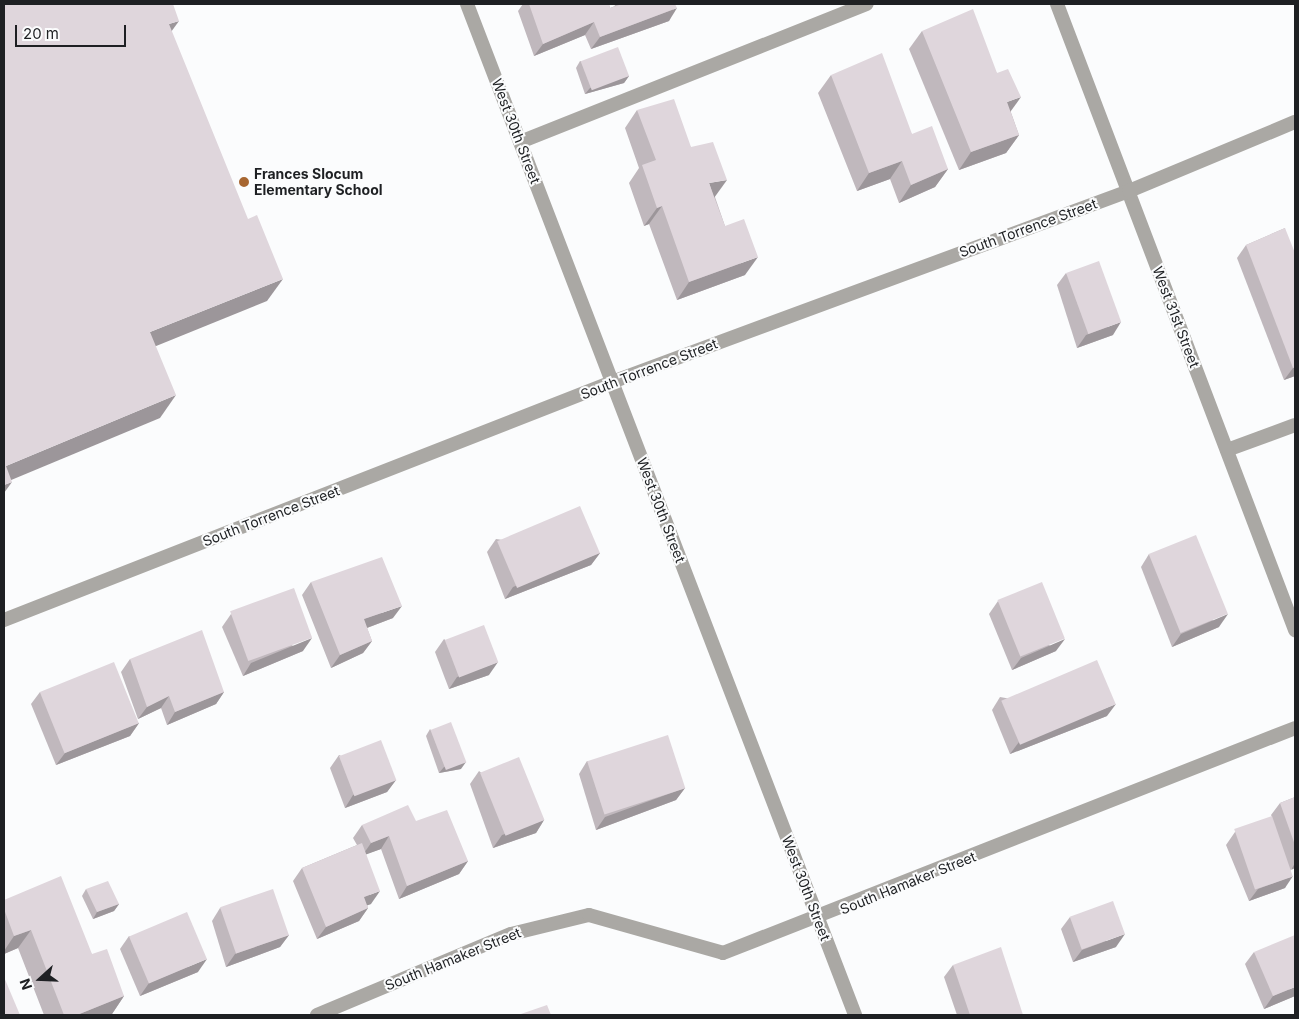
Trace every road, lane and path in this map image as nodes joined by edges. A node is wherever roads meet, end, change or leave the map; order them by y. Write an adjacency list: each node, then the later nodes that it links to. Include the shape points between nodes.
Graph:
1 (467, 4): 5 (street, West 30th Street)
2 (867, 4): 5 (street)
3 (1057, 4): 6 (street, West 31st Street)
4 (1295, 122): 6 (street, South Torrence Street)
5 (520, 142): 7 (street, West 30th Street)
6 (1128, 191): 7 (street, South Torrence Street); 9 (street, West 31st Street)
7 (612, 382): 10 (street, South Torrence Street); 13 (street, West 30th Street)
8 (1295, 424): 9 (street)
9 (1227, 450): 11 (street, West 31st Street)
10 (4, 620)
11 (1295, 630)
12 (1295, 728): 13 (street, South Hamaker Street)
13 (818, 918): 14 (street, South Hamaker Street, via 723,953 589,915 511,934); 15 (street, West 30th Street)
14 (317, 1015)
15 (855, 1015)

